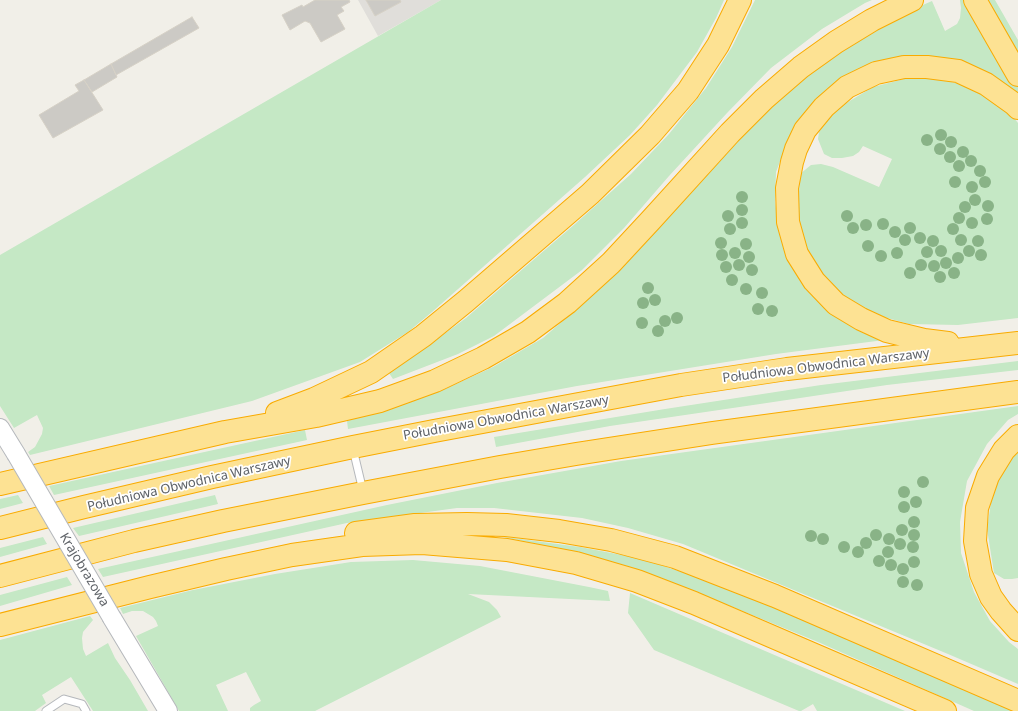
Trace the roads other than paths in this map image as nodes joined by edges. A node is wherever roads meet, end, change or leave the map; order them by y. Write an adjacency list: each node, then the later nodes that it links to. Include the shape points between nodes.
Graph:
1 (740, 0): 10 (highway, via 718,45 688,91 650,135 590,194 466,301 423,336 371,372 314,399)
2 (912, 0): 10 (highway, via 836,42 769,95 730,132 611,263 567,303 528,332 435,382 380,401 316,416)
3 (975, 0): 4 (highway)
4 (1018, 75)
5 (1018, 108): 7 (highway, via 986,84 958,72 927,67 876,73 847,87 824,107 805,130 796,149 787,188 788,222 797,254 814,281 836,304 887,331 924,340)
6 (1018, 343): 7 (highway, Południowa Obwodnica Warszawy)
7 (986, 347): 12 (highway, Południowa Obwodnica Warszawy, via 772,371 434,430)
8 (1018, 392): 14 (highway, via 712,432)
9 (0, 428): 23 (street, Krajobrazowa, bridge)
10 (225, 432): 13 (highway)
11 (1018, 436): 19 (highway, via 1004,450 988,476 977,508 976,541 981,574 991,597)
12 (353, 447): 14 (lane); 15 (highway, Południowa Obwodnica Warszawy)
13 (0, 484)
14 (363, 493): 16 (highway, via 223,521)
15 (0, 528)
16 (0, 576)
17 (150, 586): 18 (highway); 20 (highway, via 259,553 365,531 415,525 467,524 559,531 611,540 675,557 775,596); 24 (highway, via 292,555 362,545 422,543 507,550 576,563 637,581)
18 (0, 625)
19 (1018, 630)
20 (1018, 701)
21 (46, 711): 22 (lane, via 64,699 82,704)
22 (86, 711)
23 (168, 711)
24 (945, 711)

